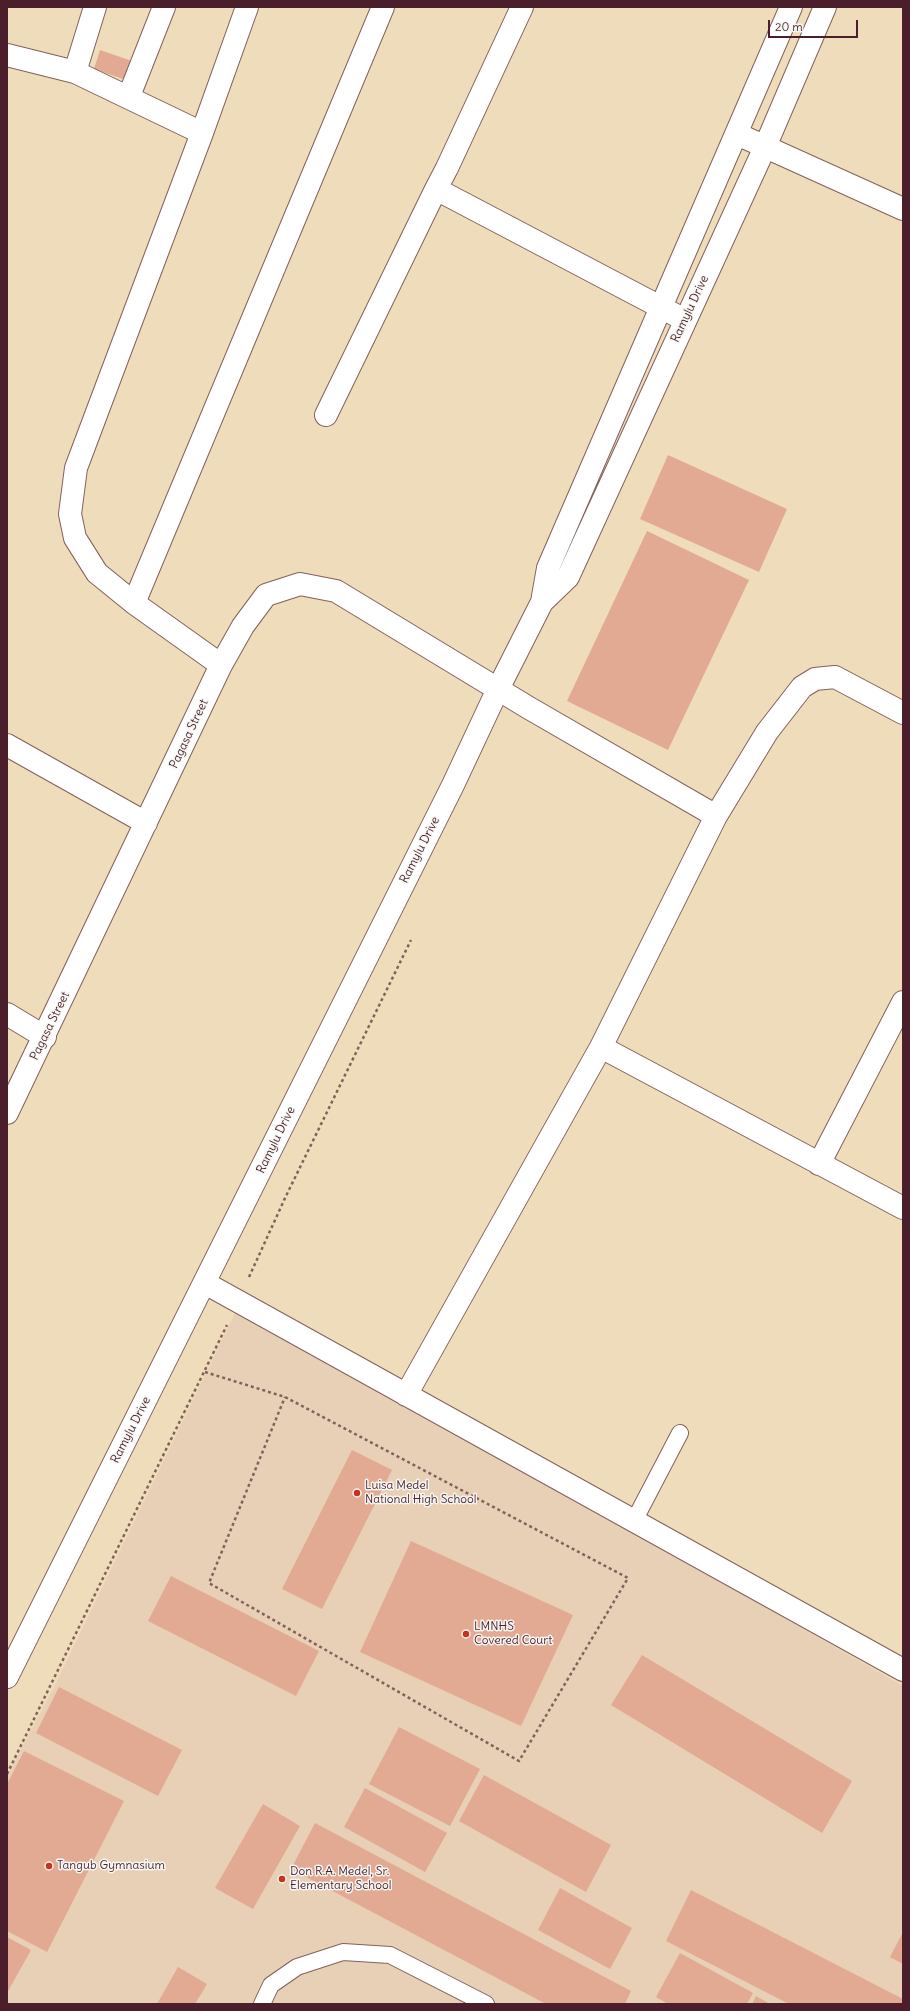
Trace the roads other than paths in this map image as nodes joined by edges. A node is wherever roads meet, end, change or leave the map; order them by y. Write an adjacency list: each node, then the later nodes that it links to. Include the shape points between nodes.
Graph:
1 (95, 7): 9 (street)
2 (164, 7): 10 (street)
3 (247, 7): 11 (street)
4 (383, 7): 20 (street)
5 (522, 7): 14 (street)
6 (791, 7): 12 (street, Ramylu Drive)
7 (825, 7): 13 (street, Ramylu Drive)
8 (7, 55): 9 (street)
9 (75, 72): 10 (street)
10 (129, 96): 11 (street)
11 (202, 133): 20 (street, via 76,468 70,514 75,538 97,573)
12 (737, 134): 13 (street); 16 (street, Ramylu Drive)
13 (765, 146): 15 (street); 17 (street, Ramylu Drive)
14 (436, 189): 16 (street); 18 (street)
15 (903, 209)
16 (661, 309): 17 (street); 19 (street, Ramylu Drive, via 548,568)
17 (685, 320): 19 (street, Ramylu Drive, via 568,577)
18 (326, 416)
19 (542, 602): 22 (street, Ramylu Drive)
20 (134, 604): 21 (street)
21 (222, 665): 22 (street, Pagasa Street, via 243,626 266,595 300,584 336,591); 26 (street, Pagasa Street)
22 (498, 689): 25 (street, Pagasa Street); 34 (street, Ramylu Drive, via 453,785)
23 (903, 713): 25 (street, via 834,677 815,679 802,687 768,732)
24 (7, 745): 26 (street)
25 (716, 816): 30 (street)
26 (146, 824): 29 (street, Pagasa Street)
27 (903, 1002): 32 (street)
28 (7, 1014): 29 (street)
29 (45, 1038): 31 (street, Pagasa Street)
30 (601, 1047): 32 (street); 35 (street)
31 (7, 1113)
32 (819, 1164): 33 (street)
33 (903, 1208)
34 (205, 1283): 35 (street); 39 (street, Ramylu Drive)
35 (406, 1395): 37 (street)
36 (680, 1433): 37 (lane)
37 (634, 1522): 38 (street)
38 (903, 1670)
39 (7, 1677)
40 (262, 2004): 41 (lane, via 271,1985 297,1967 343,1952 390,1955)
41 (486, 2004)

